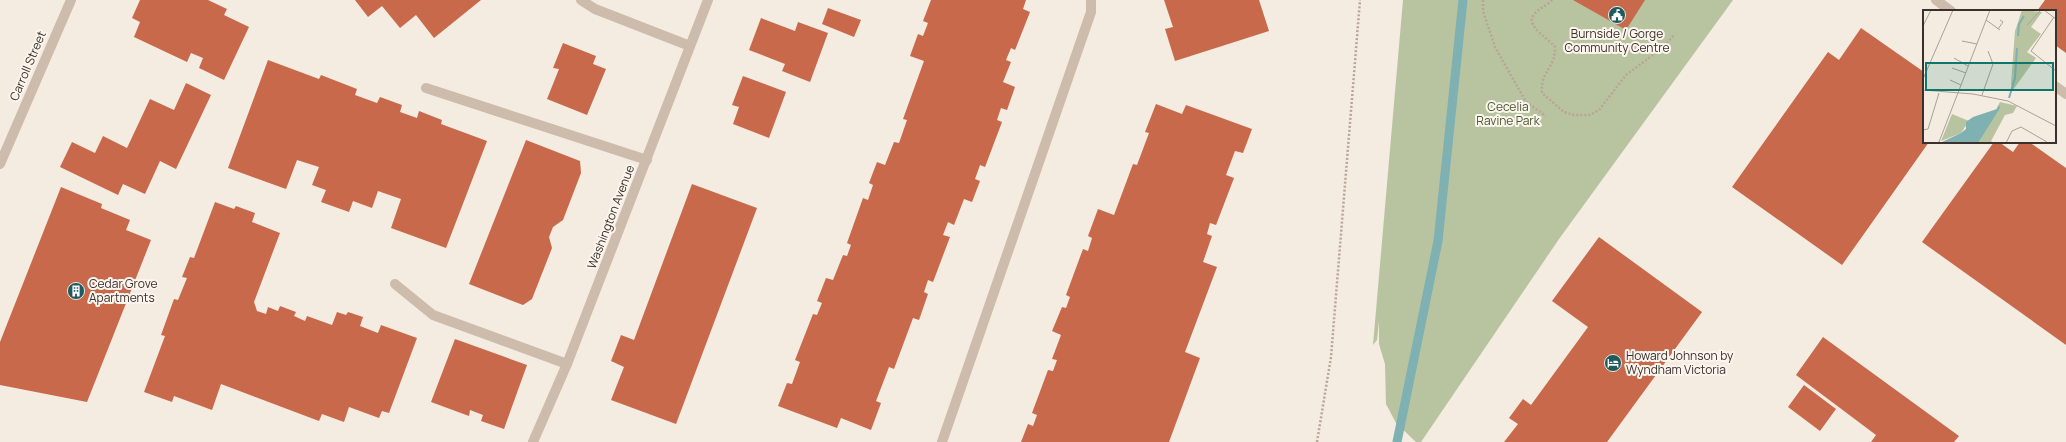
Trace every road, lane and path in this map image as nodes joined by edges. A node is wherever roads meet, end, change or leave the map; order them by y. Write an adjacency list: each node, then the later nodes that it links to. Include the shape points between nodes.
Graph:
1 (71, 0): 17 (street, Carroll Street)
2 (581, 0): 11 (street, via 595,9)
3 (708, 0): 11 (street, Washington Avenue)
4 (1091, 0): 21 (street, via 1090,12)
5 (1360, 0): 22 (path, via 1331,357)
6 (1483, 0): 15 (path, via 1483,11 1495,47 1526,102)
7 (1552, 0): 10 (path, via 1532,16 1531,22 1555,47 1553,63 1541,82 1542,93 1557,107 1574,116 1590,116 1599,110 1626,75 1661,49)
8 (1936, 0): 9 (street)
9 (1950, 10)
10 (1675, 34)
11 (690, 46): 16 (street, Washington Avenue)
12 (2056, 87): 14 (street)
13 (426, 88): 16 (street)
14 (2066, 94)
15 (1546, 116)
16 (646, 160): 19 (street, Washington Avenue)
17 (0, 164)
18 (395, 284): 19 (street, via 433,315)
19 (567, 364): 20 (street, Washington Avenue)
20 (533, 442)
21 (942, 442)
22 (1317, 442)

